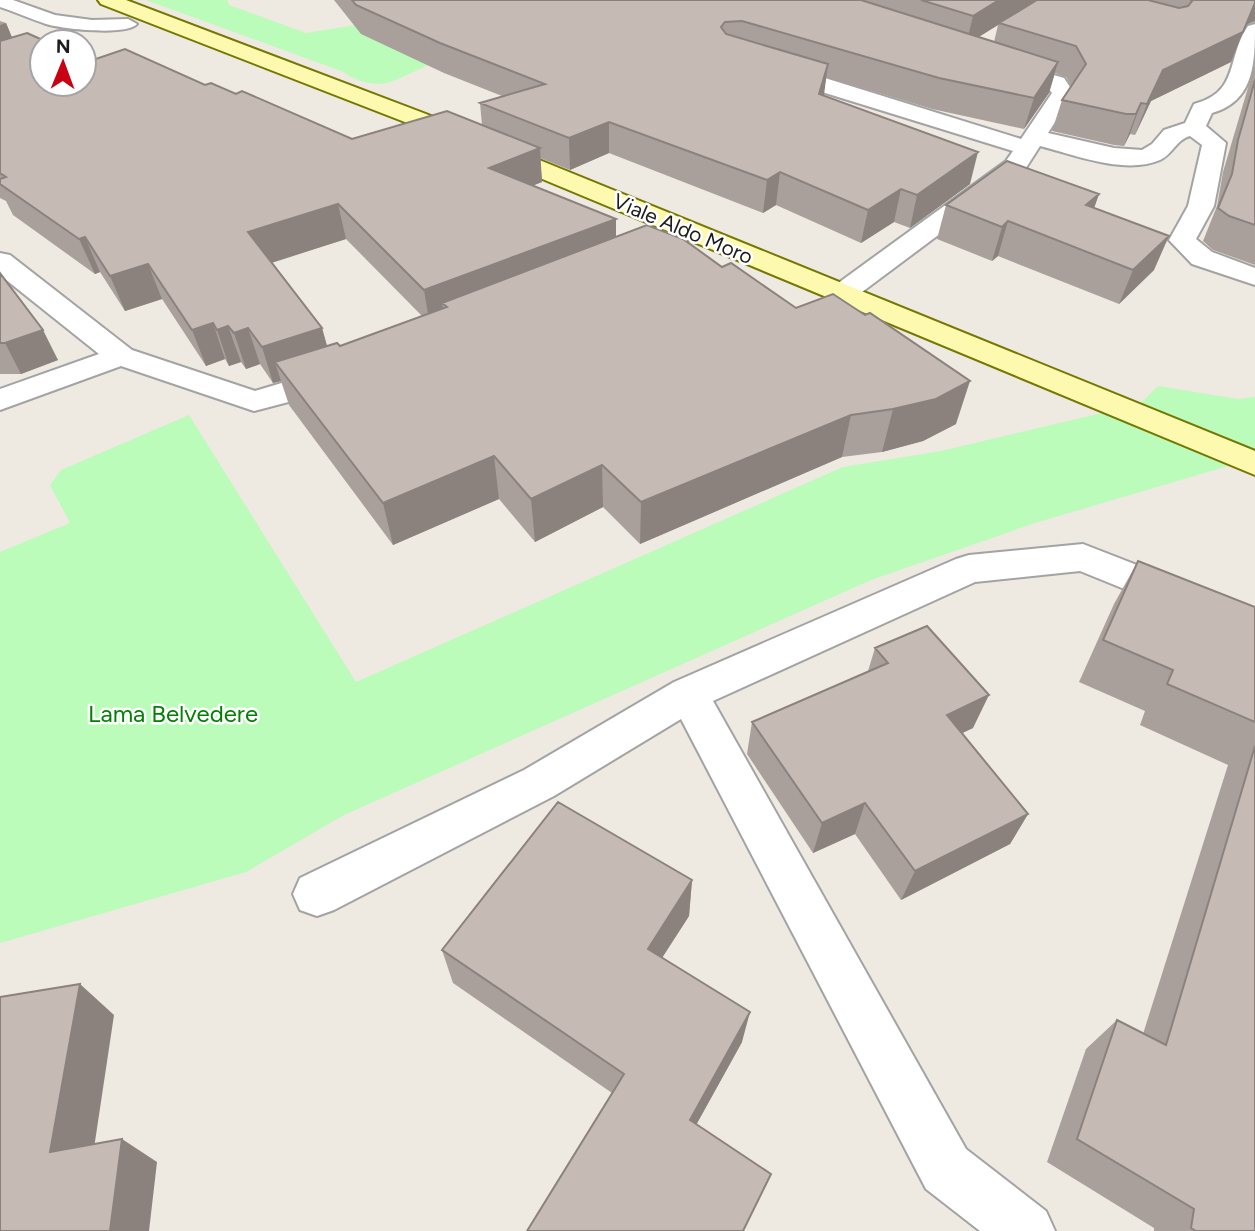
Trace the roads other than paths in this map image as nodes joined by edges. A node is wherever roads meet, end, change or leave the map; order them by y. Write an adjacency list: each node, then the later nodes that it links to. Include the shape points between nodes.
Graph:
1 (108, 0): 3 (main road, Viale Aldo Moro)
2 (0, 1): 3 (lane, via 52,20 92,25)
3 (138, 20): 5 (lane); 10 (main road, Viale Aldo Moro, via 418,119)
4 (1255, 30): 8 (street, via 1233,91 1223,101 1202,109)
5 (98, 34)
6 (982, 59): 9 (street, via 1056,83 1063,93)
7 (758, 65): 9 (street)
8 (1194, 128): 9 (street, via 1169,135 1154,154 1142,157); 13 (street, via 1214,144 1201,206 1182,240 1202,258)
9 (1031, 142): 14 (street, via 1015,166)
10 (695, 234): 11 (street); 14 (main road, Viale Aldo Moro)
11 (656, 250)
12 (0, 261): 15 (street)
13 (1255, 277)
14 (840, 295): 18 (main road, Viale Aldo Moro)
15 (121, 356): 16 (street, via 254,401); 17 (street)
16 (360, 367)
17 (0, 400)
18 (1255, 464)
19 (1255, 627): 20 (street, via 1083,557 970,569)
20 (688, 694): 21 (street, via 539,783); 22 (street, via 946,1169)
21 (317, 894)
22 (1026, 1231)

